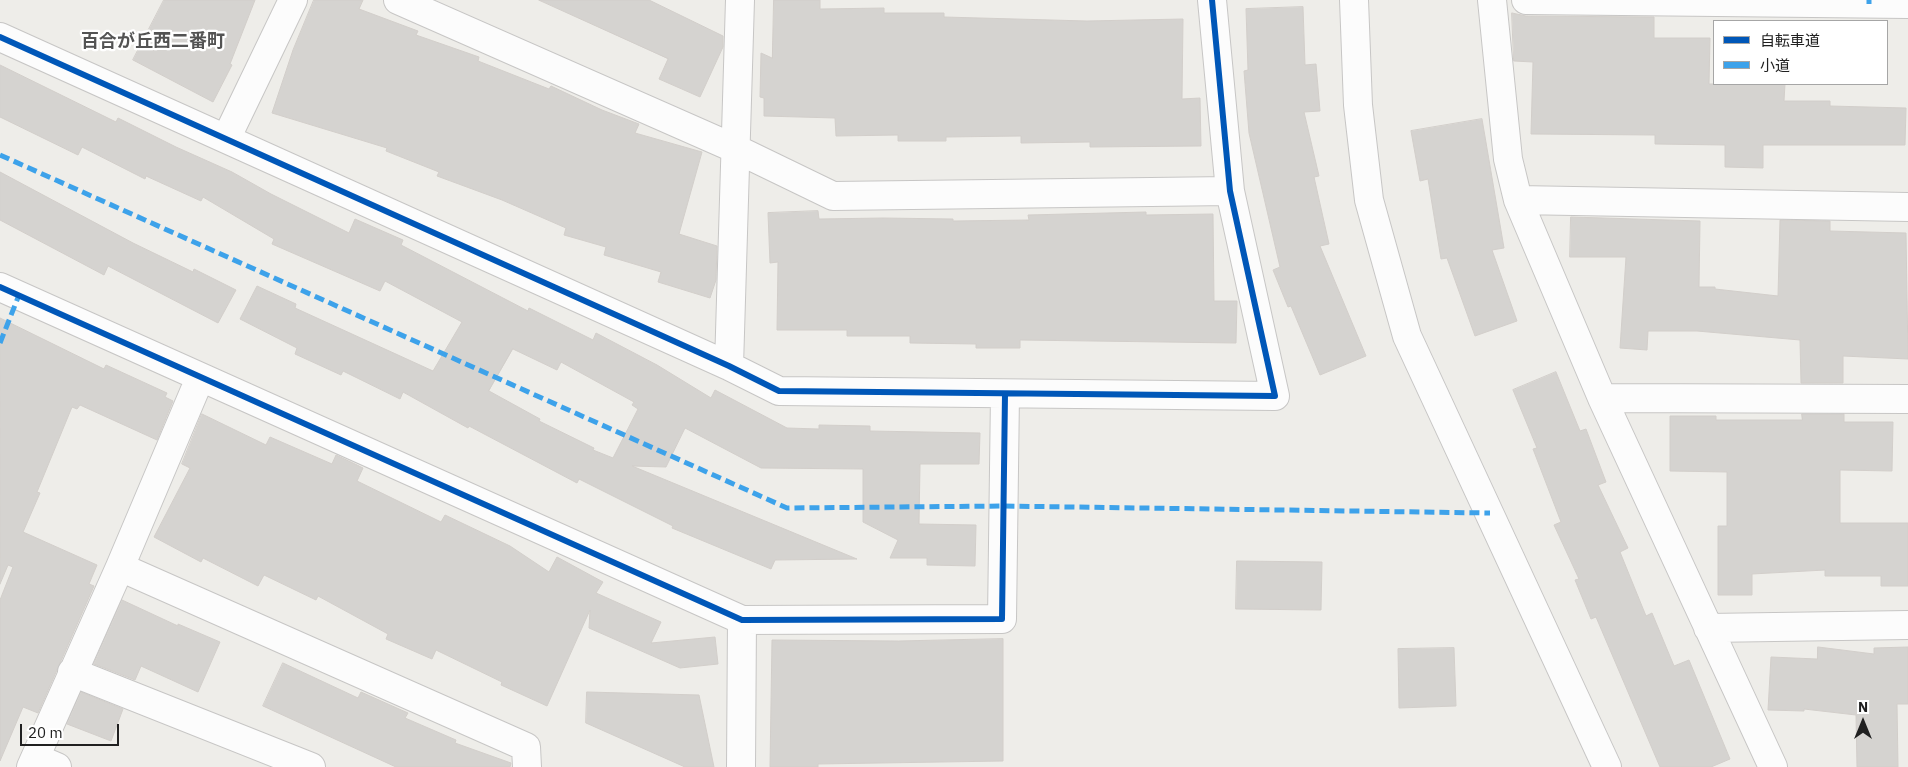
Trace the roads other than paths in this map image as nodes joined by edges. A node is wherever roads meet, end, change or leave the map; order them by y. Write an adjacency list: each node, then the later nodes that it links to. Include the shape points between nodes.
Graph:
1 (293, 0): 10 (street)
2 (398, 0): 11 (street)
3 (740, 0): 11 (street)
4 (1212, 0): 12 (street)
5 (1354, 0): 30 (street, via 1358,105 1369,200 1408,336)
6 (1492, 0): 13 (street, via 1508,159)
7 (1526, 0): 8 (street)
8 (1908, 4)
9 (0, 37): 10 (street)
10 (226, 139): 16 (street)
11 (736, 149): 12 (street, via 833,196); 16 (street)
12 (1230, 191): 18 (street, via 1275,396)
13 (1518, 200): 14 (street); 19 (street)
14 (1908, 206)
15 (0, 287): 17 (street)
16 (729, 366): 18 (street, via 780,391)
17 (200, 378): 21 (street); 22 (street)
18 (1005, 394): 22 (street, via 1002,619)
19 (1602, 398): 20 (street); 24 (street)
20 (1908, 399)
21 (120, 567): 25 (street); 28 (street, via 526,747)
22 (742, 620): 29 (street)
23 (1908, 625): 24 (street)
24 (1708, 628): 31 (street)
25 (72, 672): 26 (street); 27 (street)
26 (41, 764)
27 (311, 767)
28 (527, 767)
29 (741, 767)
30 (1607, 767)
31 (1773, 767)

